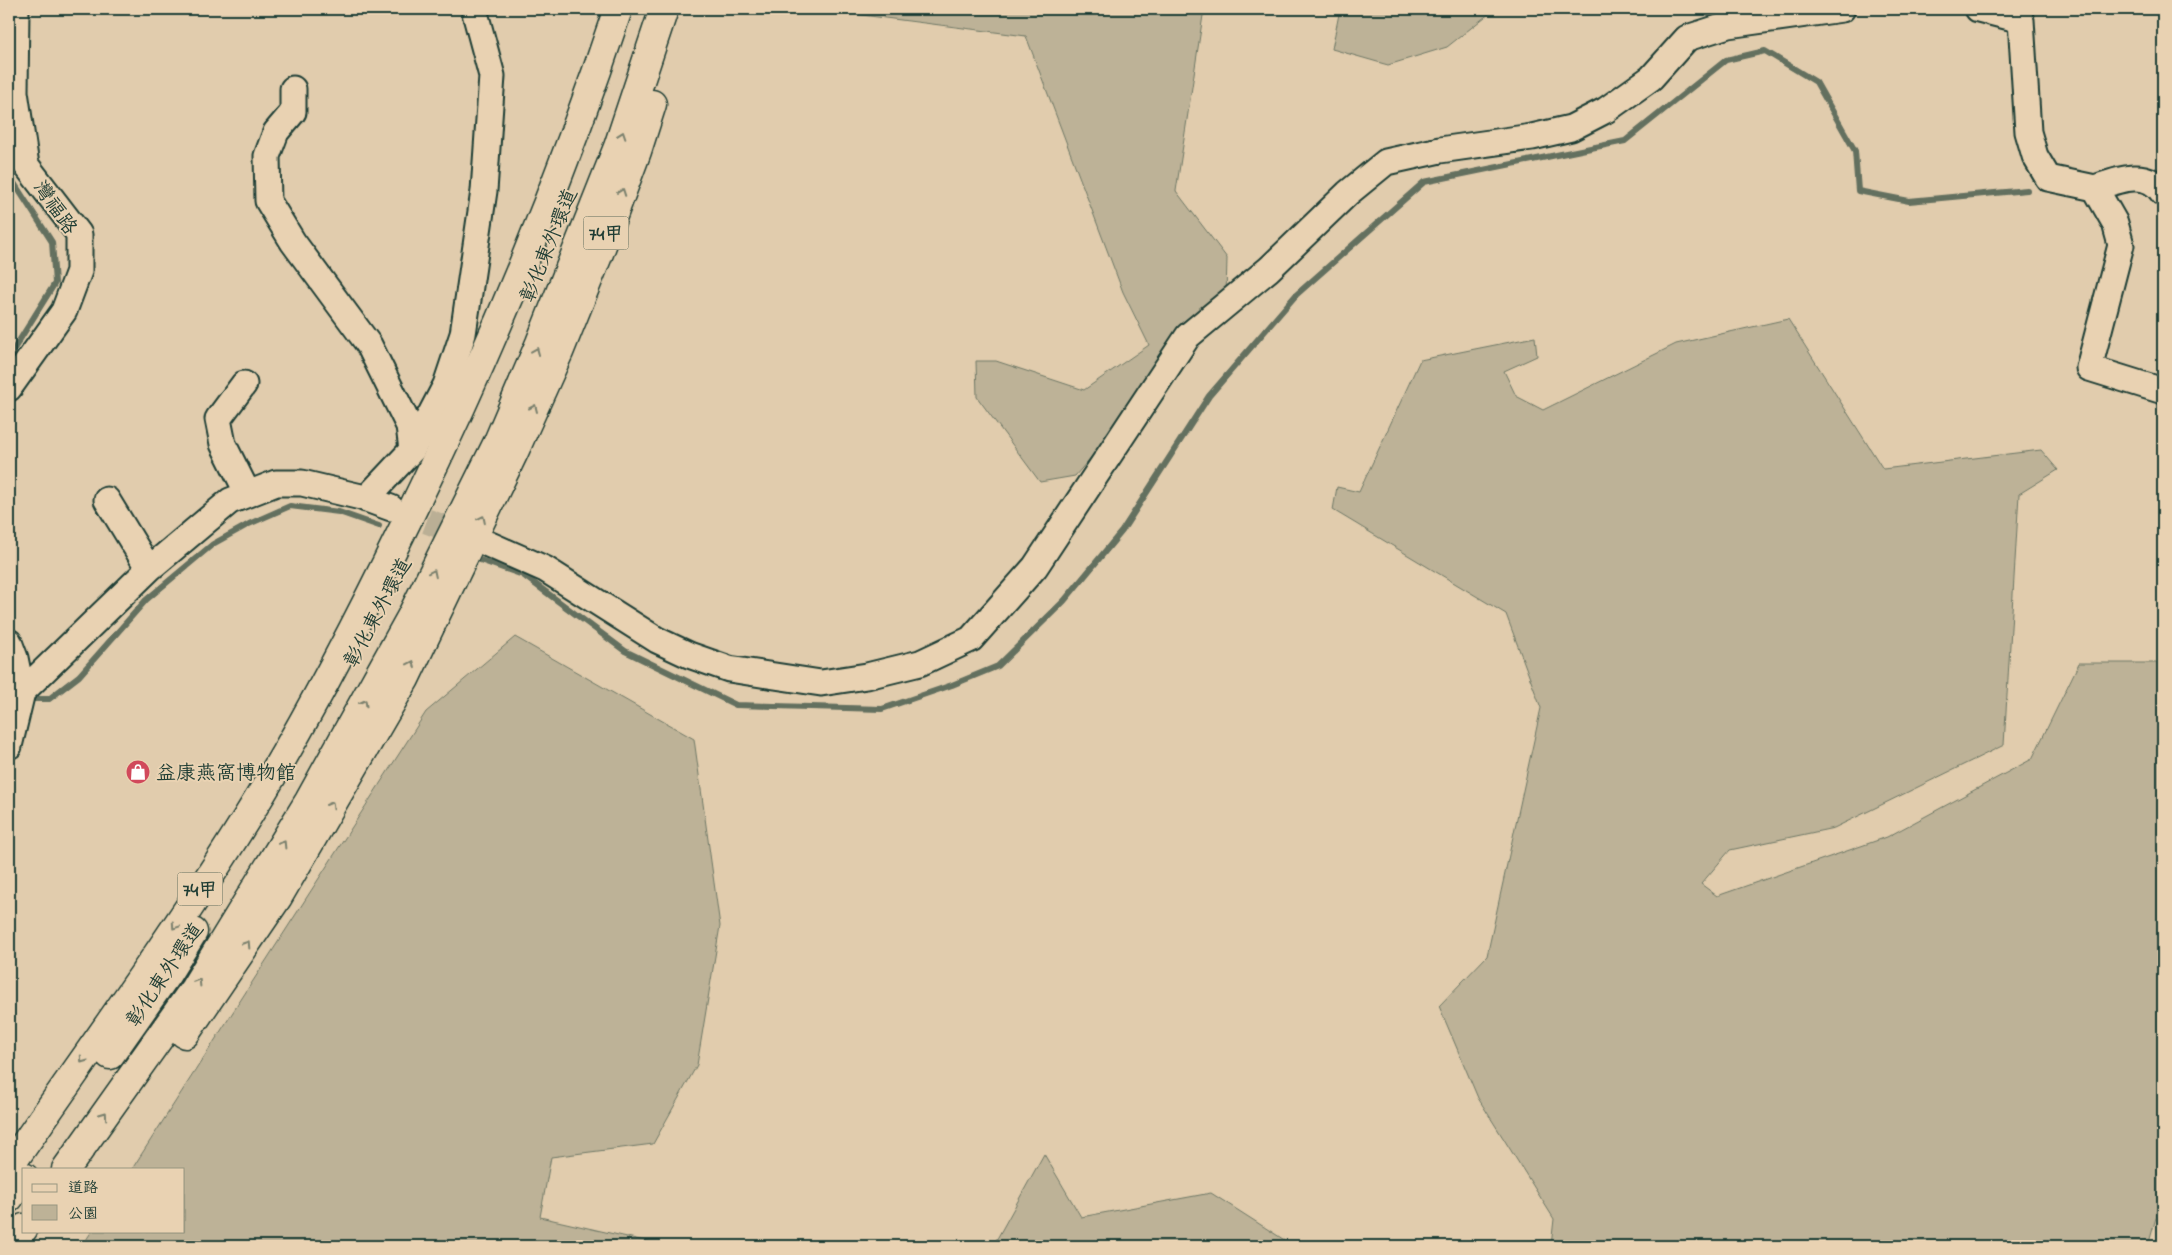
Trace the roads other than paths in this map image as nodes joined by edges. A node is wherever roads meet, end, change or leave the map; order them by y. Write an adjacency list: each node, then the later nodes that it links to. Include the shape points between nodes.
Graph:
1 (16, 9): 14 (street, 灣福路, via 16,92 26,165 78,234 78,271 64,311)
2 (474, 9): 16 (street, via 492,76 481,210 463,334 446,385)
3 (618, 9): 26 (main road, 74甲, one-way to 26, via 498,328 365,607 311,709 237,834)
4 (635, 9): 27 (main road, 彰化東外環道 / 74甲, via 593,129 513,335 384,604 240,856 167,974)
5 (664, 9): 28 (main road, 彰化東外環道 / 74甲, one-way to 5, via 194,989 309,801 411,617 497,444 540,343 618,147)
6 (682, 9): 29 (main road, 74甲, one-way to 6, via 211,998 278,897 405,679 560,352 637,151)
7 (1842, 9): 21 (street, via 1728,25 1687,38 1651,78 1606,110 1571,128 1386,162 1348,193 1269,269 1188,336 1036,567 971,639 920,663 821,683 729,669 657,640 545,569)
8 (1978, 9): 9 (street)
9 (2022, 14): 11 (street, via 2028,132 2035,156 2048,178)
10 (293, 89): 16 (street, via 293,112 276,132 267,156 268,201 293,242 369,345 409,426)
11 (2095, 188): 12 (street, via 2118,180 2143,177 2159,186); 15 (street, via 2115,223 2121,245 2089,368)
12 (2163, 193)
13 (244, 384): 17 (street, via 218,419 223,444)
14 (9, 388)
15 (2163, 391)
16 (412, 450): 18 (street)
17 (248, 494): 18 (street, via 276,483 302,483); 22 (street, via 230,501)
18 (366, 499): 20 (street)
19 (107, 500): 22 (street)
20 (391, 508)
21 (488, 544)
22 (149, 569): 24 (street)
23 (9, 642): 24 (street, via 16,658)
24 (22, 692): 25 (street)
25 (9, 746)
26 (9, 1167)
27 (30, 1168)
28 (67, 1168)
29 (88, 1168)
30 (22, 1180): 31 (main road)
31 (9, 1198)
32 (22, 1231): 34 (main road)
33 (41, 1232): 35 (main road)
34 (10, 1246)
35 (31, 1246)

